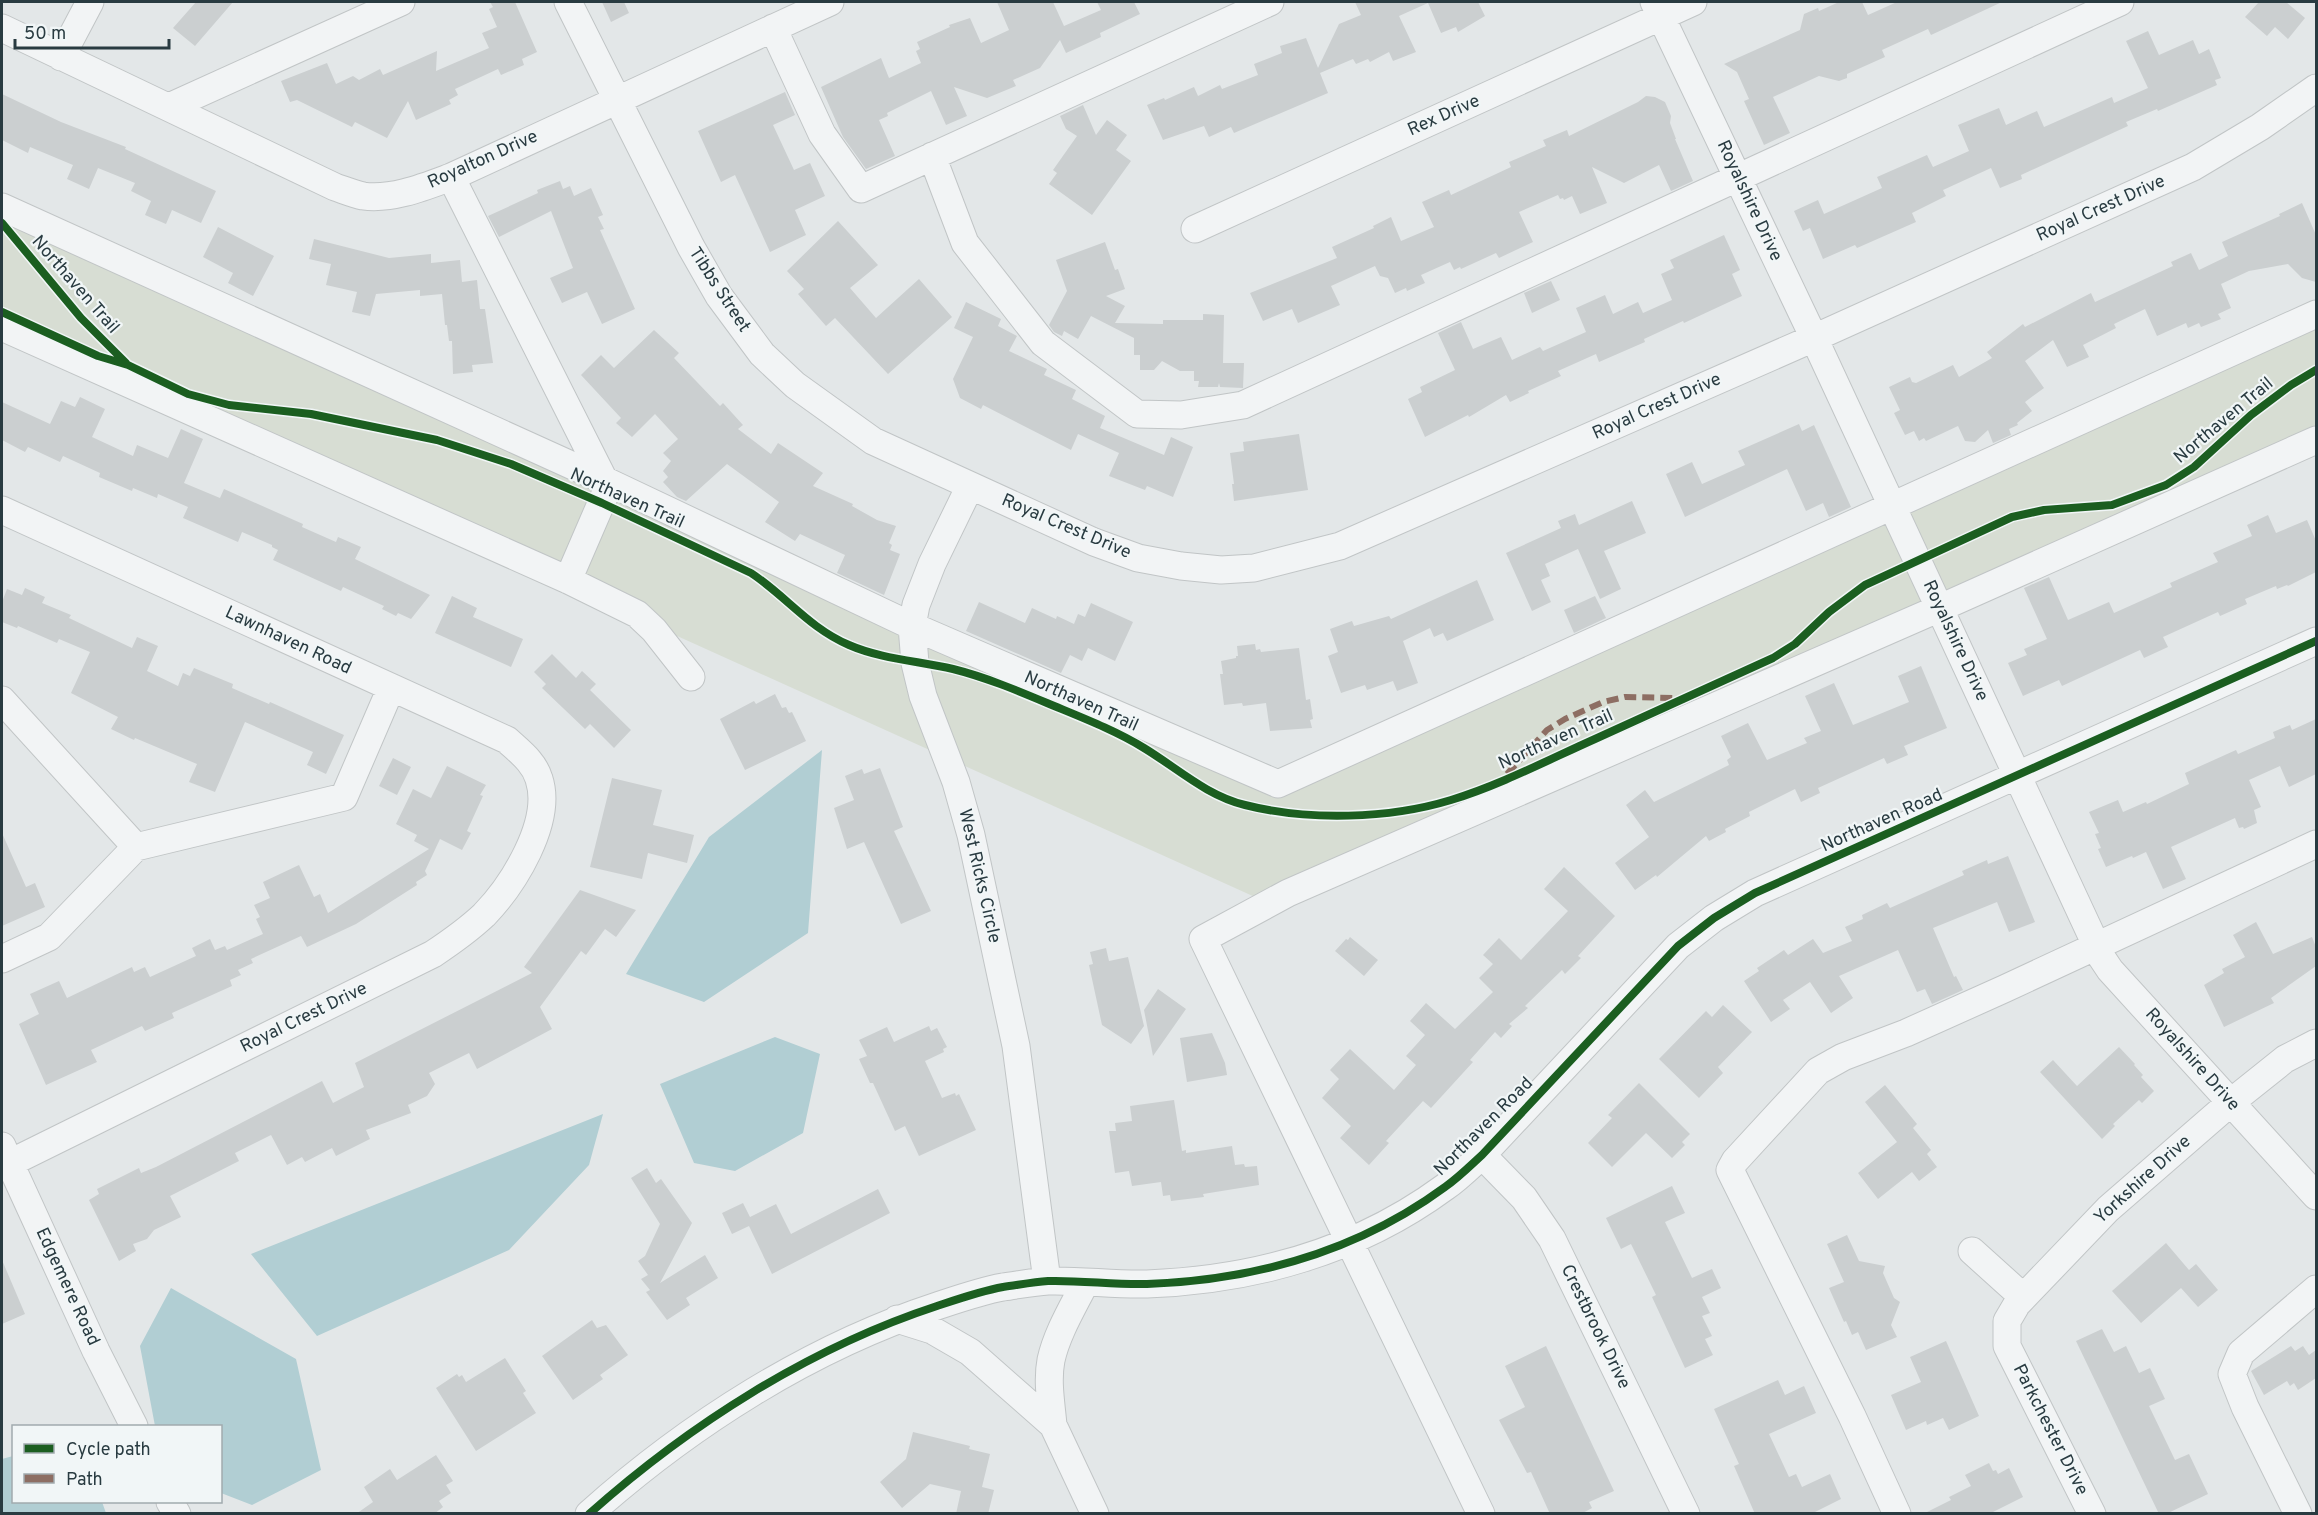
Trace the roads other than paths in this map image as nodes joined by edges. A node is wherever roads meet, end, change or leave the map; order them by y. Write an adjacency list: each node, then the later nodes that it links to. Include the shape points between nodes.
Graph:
1 (90, 2): 11 (street)
2 (401, 2): 14 (street)
3 (568, 2): 13 (street, Tibbs Street)
4 (830, 2): 10 (street, Royalton Drive)
5 (1270, 2): 15 (street)
6 (1693, 2): 8 (street, Rex Drive)
7 (2120, 2): 17 (street)
8 (1658, 9): 17 (street, Royalshire Drive); 19 (street, Rex Drive)
9 (2, 28): 11 (street, Royalton Drive)
10 (772, 28): 13 (street, Royalton Drive); 15 (street, via 822,134 861,189)
11 (62, 57): 14 (street, Royalton Drive)
12 (2316, 88): 22 (street, Royal Crest Drive, via 2193,167)
13 (618, 99): 16 (street, Royalton Drive); 25 (street, Tibbs Street, via 691,247 719,296 762,354 795,385 873,441)
14 (169, 107): 16 (street, Royalton Drive, via 335,187 363,196 399,193)
15 (932, 156): 17 (street, via 966,243 1002,293 1043,343 1137,414 1181,415 1243,405)
16 (451, 177): 24 (street)
17 (1738, 178): 22 (street, Royalshire Drive)
18 (2, 207): 24 (street)
19 (1195, 229)
20 (2316, 315): 26 (street)
21 (2, 327): 28 (street)
22 (1814, 338): 25 (street, Royal Crest Drive, via 1340,546 1254,568 1221,570 1138,558); 26 (street, Royalshire Drive)
23 (2316, 440): 29 (street)
24 (604, 480): 28 (street, via 606,492); 30 (street)
25 (970, 486): 30 (street, West Ricks Circle, via 932,564)
26 (1891, 506): 29 (street, Royalshire Drive); 30 (street, via 1278,784)
27 (2, 510): 33 (street, Lawnhaven Road)
28 (568, 580): 32 (street, via 636,614 654,630)
29 (1940, 608): 35 (street, Royalshire Drive); 46 (street, via 1288,892 1203,939)
30 (912, 626): 48 (street, West Ricks Circle, via 923,696 956,782 971,835 1016,1046)
31 (2316, 642): 35 (street, Northaven Road)
32 (691, 677)
33 (391, 688): 36 (street, Lawnhaven Road, via 507,740 530,761 539,779); 38 (street, via 344,797)
34 (2, 700): 38 (street)
35 (2018, 777): 39 (street, Royalshire Drive); 43 (street, Northaven Road, via 1755,893 1714,918 1678,946)
36 (543, 802): 44 (street, Royal Crest Drive, via 537,830 511,881 485,914 459,938 433,954)
37 (2316, 844): 39 (street)
38 (136, 847): 40 (street, via 49,937)
39 (2096, 946): 42 (street, Royalshire Drive, via 2110,970); 60 (street, via 1818,1071 1730,1170)
40 (2, 959)
41 (2316, 1043): 42 (street, Yorkshire Drive, via 2285,1059)
42 (2230, 1103): 45 (street, Royalshire Drive); 51 (street, Yorkshire Drive, via 2108,1209)
43 (1482, 1155): 46 (street, Northaven Road, via 1410,1211); 59 (street, Crestbrook Drive, via 1524,1198 1552,1239)
44 (4, 1159): 54 (street, Edgemere Road)
45 (2316, 1196)
46 (1350, 1242): 49 (street, Northaven Road, via 1314,1257 1239,1275 1146,1284); 58 (street)
47 (1972, 1251): 51 (street)
48 (1047, 1281): 49 (street, Northaven Road); 52 (street, Northaven Road, via 1001,1288)
49 (1086, 1283): 55 (street, via 1051,1360)
50 (2316, 1288): 62 (street, via 2241,1353 2232,1374)
51 (2024, 1297): 53 (street, Yorkshire Drive, via 2007,1321)
52 (897, 1319): 55 (street, via 932,1329 970,1352); 56 (street, Northaven Road, via 839,1345 734,1405 680,1440)
53 (2007, 1346): 61 (street, Parkchester Drive)
54 (134, 1425)
55 (1053, 1425): 57 (street)
56 (589, 1514)
57 (1095, 1514)
58 (1481, 1514)
59 (1686, 1514)
60 (1897, 1514)
61 (2092, 1514)
62 (2298, 1514)

